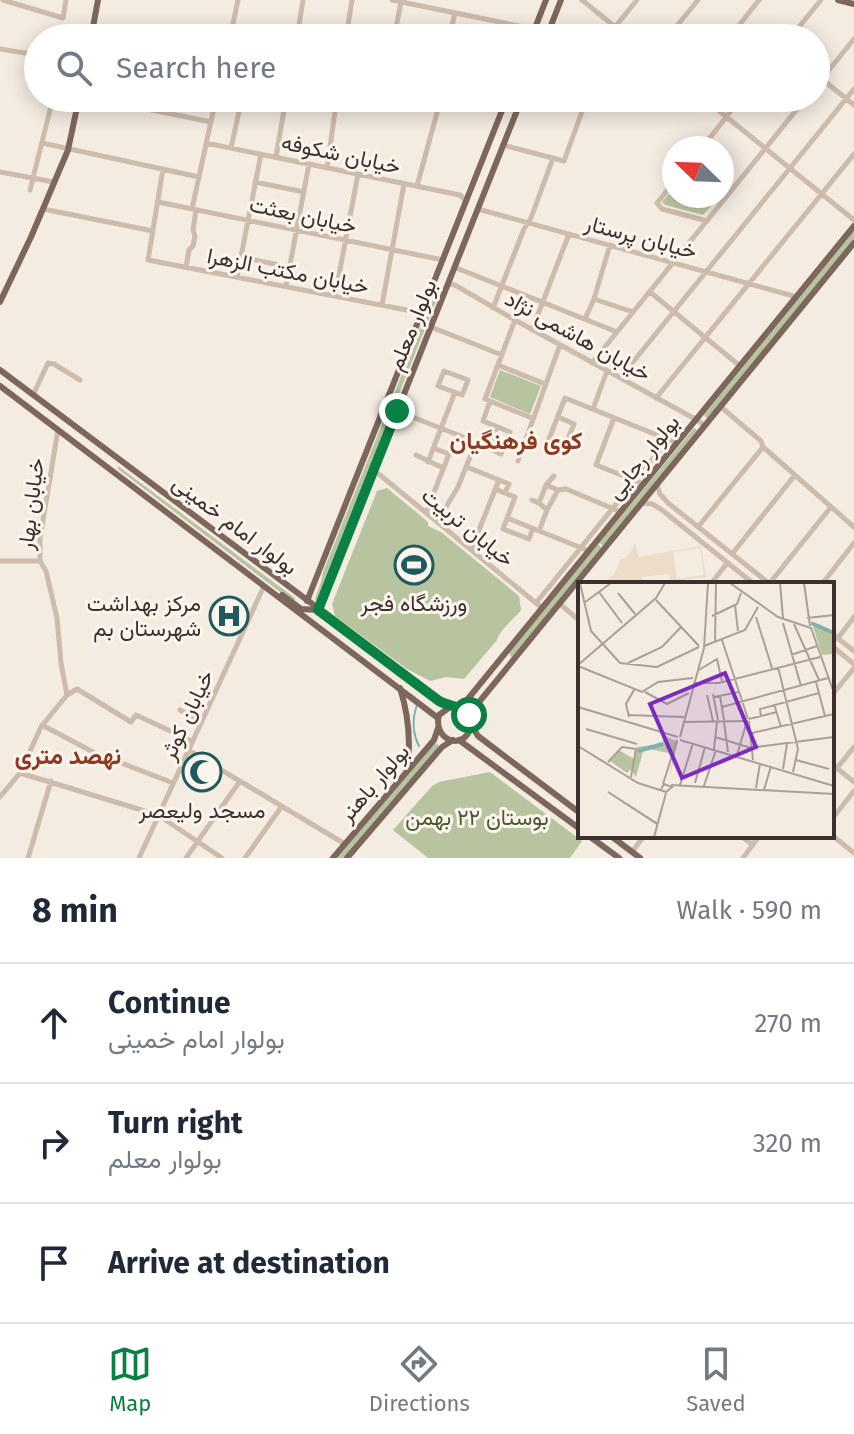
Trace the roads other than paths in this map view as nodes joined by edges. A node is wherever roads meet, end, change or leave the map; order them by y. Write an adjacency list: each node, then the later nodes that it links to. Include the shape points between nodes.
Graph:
1 (3, 0): 2 (street, via 63,18)
2 (66, 0)
3 (98, 0): 19 (main road)
4 (238, 0): 20 (street)
5 (303, 0): 21 (street)
6 (352, 0): 22 (street)
7 (392, 0): 15 (street)
8 (546, 0): 26 (main road)
9 (561, 0): 27 (main road)
10 (582, 0): 28 (street)
11 (698, 0): 30 (street)
12 (759, 0): 31 (street)
13 (821, 0): 32 (street)
14 (838, 0): 17 (main road)
15 (401, 2): 18 (street); 23 (street)
16 (635, 2): 29 (street)
17 (854, 4)
18 (455, 13): 24 (street); 25 (street)
19 (94, 24)
20 (233, 24)
21 (299, 24)
22 (348, 24)
23 (397, 24)
24 (452, 24)
25 (509, 24)
26 (536, 24)
27 (551, 24)
28 (611, 24)
29 (617, 24)
30 (678, 24)
31 (740, 24)
32 (801, 24)
33 (854, 39): 36 (street)
34 (0, 49): 35 (street)
35 (24, 53)
36 (830, 69)
37 (830, 85): 39 (street)
38 (854, 89): 39 (street)
39 (846, 98): 40 (street); 70 (street)
40 (854, 105)
41 (50, 112): 58 (street)
42 (76, 112): 63 (main road)
43 (162, 112): 56 (street)
44 (213, 112): 56 (street)
45 (239, 112): 61 (street)
46 (284, 112): 66 (street)
47 (335, 112): 69 (street)
48 (437, 112): 79 (street)
49 (501, 112): 84 (main road, بولوار معلم)
50 (516, 112): 60 (main road, بولوار معلم)
51 (582, 112): 67 (street, via 564,161)
52 (721, 112): 55 (street)
53 (731, 112): 55 (street)
54 (795, 112): 62 (street)
55 (727, 117): 57 (street); 62 (street)
56 (211, 122): 59 (street)
57 (712, 136)
58 (42, 143): 63 (street); 75 (street)
59 (206, 143): 61 (street, خیابان شکوفه); 74 (street)
60 (503, 145): 67 (street); 87 (main road, بولوار معلم)
61 (231, 148): 64 (street, خیابان شکوفه)
62 (766, 149): 70 (street); 91 (street)
63 (68, 150): 71 (street); 76 (main road)
64 (261, 154): 66 (street, خیابان شکوفه); 77 (street)
65 (854, 154): 82 (street)
66 (276, 157): 68 (street, خیابان شکوفه)
67 (553, 158): 92 (street)
68 (309, 164): 69 (street, خیابان شکوفه); 81 (street)
69 (327, 168): 73 (street, خیابان شکوفه)
70 (790, 168): 82 (street); 109 (street)
71 (163, 169): 74 (street); 85 (street)
72 (0, 172): 75 (street)
73 (358, 174): 78 (street, خیابان شکوفه); 97 (street)
74 (199, 177): 88 (street)
75 (33, 178): 76 (street); 80 (street)
76 (54, 182): 86 (main road)
77 (255, 182): 81 (street); 89 (street)
78 (404, 184): 79 (street, خیابان شکوفه); 100 (street)
79 (417, 186): 84 (street, خیابان شکوفه)
80 (30, 190)
81 (304, 192): 94 (street)
82 (822, 194): 90 (street); 112 (street)
83 (662, 197): 91 (street, via 657,203 662,209)
84 (466, 201): 87 (main road); 102 (main road, بولوار معلم)
85 (158, 202): 88 (street, خیابان بعثت); 95 (street)
86 (43, 209): 95 (street); 120 (main road)
87 (478, 209): 92 (street, خیابان پرستار); 107 (main road, بولوار معلم)
88 (194, 210): 89 (street, خیابان بعثت); 105 (street, via 195,236)
89 (248, 220): 94 (street, خیابان بعثت); 101 (street)
90 (854, 220)
91 (707, 221): 104 (street)
92 (528, 223): 96 (street, خیابان پرستار); 115 (street)
93 (854, 226): 103 (main road, بولوار رجایی)
94 (297, 230): 97 (street, خیابان بعثت); 106 (street)
95 (153, 231): 105 (street, خیابان مکتب الزهرا, via 148,260)
96 (569, 234): 99 (street, خیابان پرستار); 121 (street)
97 (345, 240): 100 (street, خیابان بعثت); 117 (street)
98 (854, 243): 108 (main road, بولوار رجایی)
99 (610, 245): 104 (street, خیابان پرستار); 119 (street)
100 (392, 250): 102 (street, خیابان بعثت); 122 (street)
101 (241, 257): 106 (street); 110 (street)
102 (443, 260): 111 (main road, بولوار معلم)
103 (826, 260): 108 (main road); 118 (main road, بولوار رجایی)
104 (674, 262): 109 (street, خیابان پرستار); 116 (street)
105 (186, 267): 110 (street, خیابان مکتب الزهرا)
106 (289, 267): 114 (street)
107 (454, 267): 113 (main road, بولوار معلم); 115 (street)
108 (835, 267): 148 (main road, بولوار رجایی)
109 (706, 271): 112 (street, خیابان پرستار); 125 (street)
110 (237, 277): 114 (street, خیابان مکتب الزهرا)
111 (435, 278): 113 (main road); 126 (main road, بولوار معلم)
112 (749, 283): 118 (street, خیابان پرستار); 132 (street)
113 (448, 284): 123 (street, خیابان هاشمی نژاد); 129 (main road, بولوار معلم)
114 (286, 286): 117 (street, خیابان مکتب الزهرا)
115 (501, 286): 121 (street); 123 (street)
116 (650, 292): 124 (street); 125 (street)
117 (335, 296): 122 (street, خیابان مکتب الزهرا)
118 (797, 297): 137 (main road, بولوار رجایی)
119 (594, 299): 124 (street); 127 (street)
120 (0, 302)
121 (543, 302): 127 (street); 130 (street)
122 (382, 305): 126 (street, خیابان مکتب الزهرا)
123 (493, 308): 128 (street, خیابان هاشمی نژاد)
124 (633, 312): 131 (street)
125 (673, 312): 132 (street); 140 (street)
126 (422, 313): 214 (main road, بولوار معلم)
127 (585, 319): 131 (street)
128 (515, 320): 130 (street, خیابان هاشمی نژاد); 134 (street)
129 (431, 327): 134 (street); 150 (main road, بولوار معلم)
130 (532, 330): 133 (street, خیابان هاشمی نژاد)
131 (617, 332): 135 (street)
132 (705, 337): 137 (street); 146 (street)
133 (560, 345): 135 (street, خیابان هاشمی نژاد); 142 (street)
134 (502, 355): 136 (street)
135 (592, 363): 139 (street, خیابان هاشمی نژاد)
136 (498, 365): 142 (street); 147 (street)
137 (740, 366): 154 (main road, بولوار رجایی)
138 (0, 370): 145 (main road, بولوار امام خمینی)
139 (607, 371): 140 (street, خیابان هاشمی نژاد); 149 (street)
140 (620, 378): 146 (street, خیابان هاشمی نژاد)
141 (80, 380): 145 (street, via 48,363)
142 (546, 384): 152 (street)
143 (0, 386): 158 (main road, بولوار امام خمینی)
144 (455, 392): 144 (street, via 462,395 468,380 444,371 438,386); 157 (street)
145 (33, 395): 166 (main road, بولوار امام خمینی)
146 (656, 398): 154 (street, خیابان هاشمی نژاد)
147 (487, 400): 152 (street); 156 (street, via 483,421)
148 (721, 407): 155 (main road, بولوار رجایی); 162 (street)
149 (593, 409): 151 (street, via 565,398); 153 (street)
150 (397, 411): 157 (street); 172 (main road, بولوار معلم)
151 (558, 417): 151 (street, via 574,424 565,446 549,439)
152 (532, 418): 167 (street)
153 (614, 418): 159 (street); 176 (street, via 596,465)
154 (694, 418): 155 (street, خیابان هاشمی نژاد); 161 (main road, بولوار رجایی)
155 (705, 426): 179 (main road, بولوار رجایی)
156 (497, 427): 164 (street); 164 (street, via 510,432 501,454)
157 (441, 428): 160 (street); 163 (street)
158 (58, 430): 169 (main road, بولوار امام خمینی); 204 (street, خیابان بهار)
159 (668, 440): 161 (street); 176 (street)
160 (476, 442): 164 (street); 170 (street)
161 (677, 443): 177 (main road, بولوار رجایی)
162 (763, 447): 173 (street); 195 (street)
163 (433, 448): 168 (street); 171 (street, via 449,454)
164 (488, 449)
165 (416, 455): 168 (street)
166 (115, 457): 169 (main road); 213 (main road, بولوار امام خمینی)
167 (518, 461)
168 (428, 462): 171 (street)
169 (107, 467): 205 (main road, بولوار امام خمینی)
170 (467, 467): 175 (street); 194 (street)
171 (443, 468): 192 (street)
172 (373, 472): 192 (street, خیابان تربیت); 218 (main road, بولوار معلم)
173 (795, 475): 187 (street); 202 (street)
174 (554, 476): 178 (street)
175 (499, 480): 180 (street); 182 (street, via 509,484)
176 (635, 481): 177 (street); 188 (street)
177 (644, 484): 191 (main road, بولوار رجایی)
178 (546, 485): 181 (street); 184 (street)
179 (657, 485): 185 (main road, بولوار رجایی); 186 (street)
180 (495, 489): 182 (street); 200 (street)
181 (558, 490): 188 (street); 189 (street)
182 (505, 493): 193 (street, via 515,497)
183 (532, 500): 184 (street)
184 (539, 503): 189 (street)
185 (642, 503): 190 (street); 215 (main road, بولوار رجایی)
186 (668, 503): 190 (street); 195 (street)
187 (831, 507): 196 (street); 210 (street)
188 (612, 509): 191 (street); 199 (street)
189 (547, 510): 197 (street)
190 (662, 510): 206 (street)
191 (621, 512): 201 (main road, بولوار رجایی)
192 (426, 513): 194 (street, خیابان تربیت)
193 (507, 518): 197 (street); 197 (street, via 503,529 529,539)
194 (437, 522): 200 (street, خیابان تربیت)
195 (698, 527): 202 (street)
196 (854, 527)
197 (536, 530): 199 (street)
198 (854, 543): 211 (street)
199 (581, 548): 201 (street); 216 (street)
200 (471, 550): 216 (street, خیابان تربیت)
201 (589, 551): 216 (main road, بولوار رجایی)
202 (732, 554): 209 (street)
203 (0, 561): 204 (street)
204 (40, 561): 231 (street, خیابان بهار, via 57,618)
205 (232, 561): 212 (main road, بولوار امام خمینی); 217 (main road)
206 (728, 563): 207 (street); 208 (street)
207 (713, 582)
208 (752, 582)
209 (767, 582)
210 (772, 582)
211 (824, 582)
212 (264, 586): 221 (main road, بولوار امام خمینی); 237 (street, خیابان کوثر)
213 (300, 596): 214 (main road, بولوار امام خمینی); 217 (main road)
214 (307, 601): 217 (main road); 218 (main road, بولوار امام خمینی)
215 (560, 604): 220 (street); 226 (main road, بولوار رجایی)
216 (539, 606): 224 (main road, بولوار رجایی)
217 (305, 609): 218 (main road); 221 (main road)
218 (318, 610): 228 (main road, بولوار امام خمینی)
219 (854, 617): 222 (street)
220 (578, 619)
221 (313, 623): 229 (main road, بولوار امام خمینی)
222 (835, 636): 225 (street)
223 (834, 648): 227 (street)
224 (507, 651): 226 (main road, via 508,658); 233 (main road, بولوار رجایی, via 467,700)
225 (854, 651)
226 (515, 658): 236 (main road, بولوار رجایی, via 475,707)
227 (854, 666): 230 (street)
228 (416, 684): 232 (main road); 233 (main road, بولوار امام خمینی)
229 (400, 688): 232 (main road, بولوار امام خمینی); 247 (main road, via 408,725)
230 (834, 692)
231 (67, 695): 238 (street); 242 (street, via 77,689 131,722 136,715)
232 (408, 695): 235 (main road, بولوار امام خمینی)
233 (453, 707): 235 (main road); 236 (main road, via 465,710)
234 (180, 710): 237 (street)
235 (438, 718): 239 (main road)
236 (471, 722): 240 (main road); 241 (main road, via 467,734)
237 (201, 723): 242 (street, خیابان کوثر)
238 (42, 725): 248 (street); 252 (street, via 106,758)
239 (438, 728): 241 (main road); 247 (main road, بولوار باهنر)
240 (479, 737): 244 (main road); 256 (main road)
241 (456, 740): 244 (main road); 277 (main road, بولوار باهنر, via 442,747)
242 (192, 741): 245 (street, خیابان کوثر)
243 (854, 747): 246 (street)
244 (472, 748): 259 (main road)
245 (188, 750): 250 (street); 252 (street, خیابان کوثر)
246 (834, 766): 251 (street)
247 (407, 771): 267 (main road, بولوار باهنر)
248 (20, 773): 249 (street); 254 (street)
249 (51, 781): 257 (street); 271 (street)
250 (240, 781): 255 (street); 266 (street)
251 (854, 782)
252 (173, 783): 257 (street, خیابان کوثر)
253 (854, 791): 258 (street)
254 (0, 797)
255 (282, 806): 267 (street); 275 (street)
256 (578, 811)
257 (158, 815): 266 (street); 272 (street, خیابان کوثر)
258 (834, 816)
259 (578, 828)
260 (834, 837): 270 (street)
261 (592, 838): 278 (main road)
262 (614, 838): 269 (main road)
263 (642, 838): 269 (street)
264 (744, 838): 268 (street)
265 (758, 838): 268 (street)
266 (197, 841): 273 (street); 274 (street)
267 (345, 844): 276 (main road, بولوار باهنر)
268 (753, 845): 280 (street)
269 (632, 852): 279 (main road)
270 (854, 853)
271 (28, 858)
272 (139, 858)
273 (186, 858)
274 (222, 858)
275 (245, 858)
276 (333, 858)
277 (347, 858)
278 (619, 858)
279 (640, 858)
280 (743, 858)

